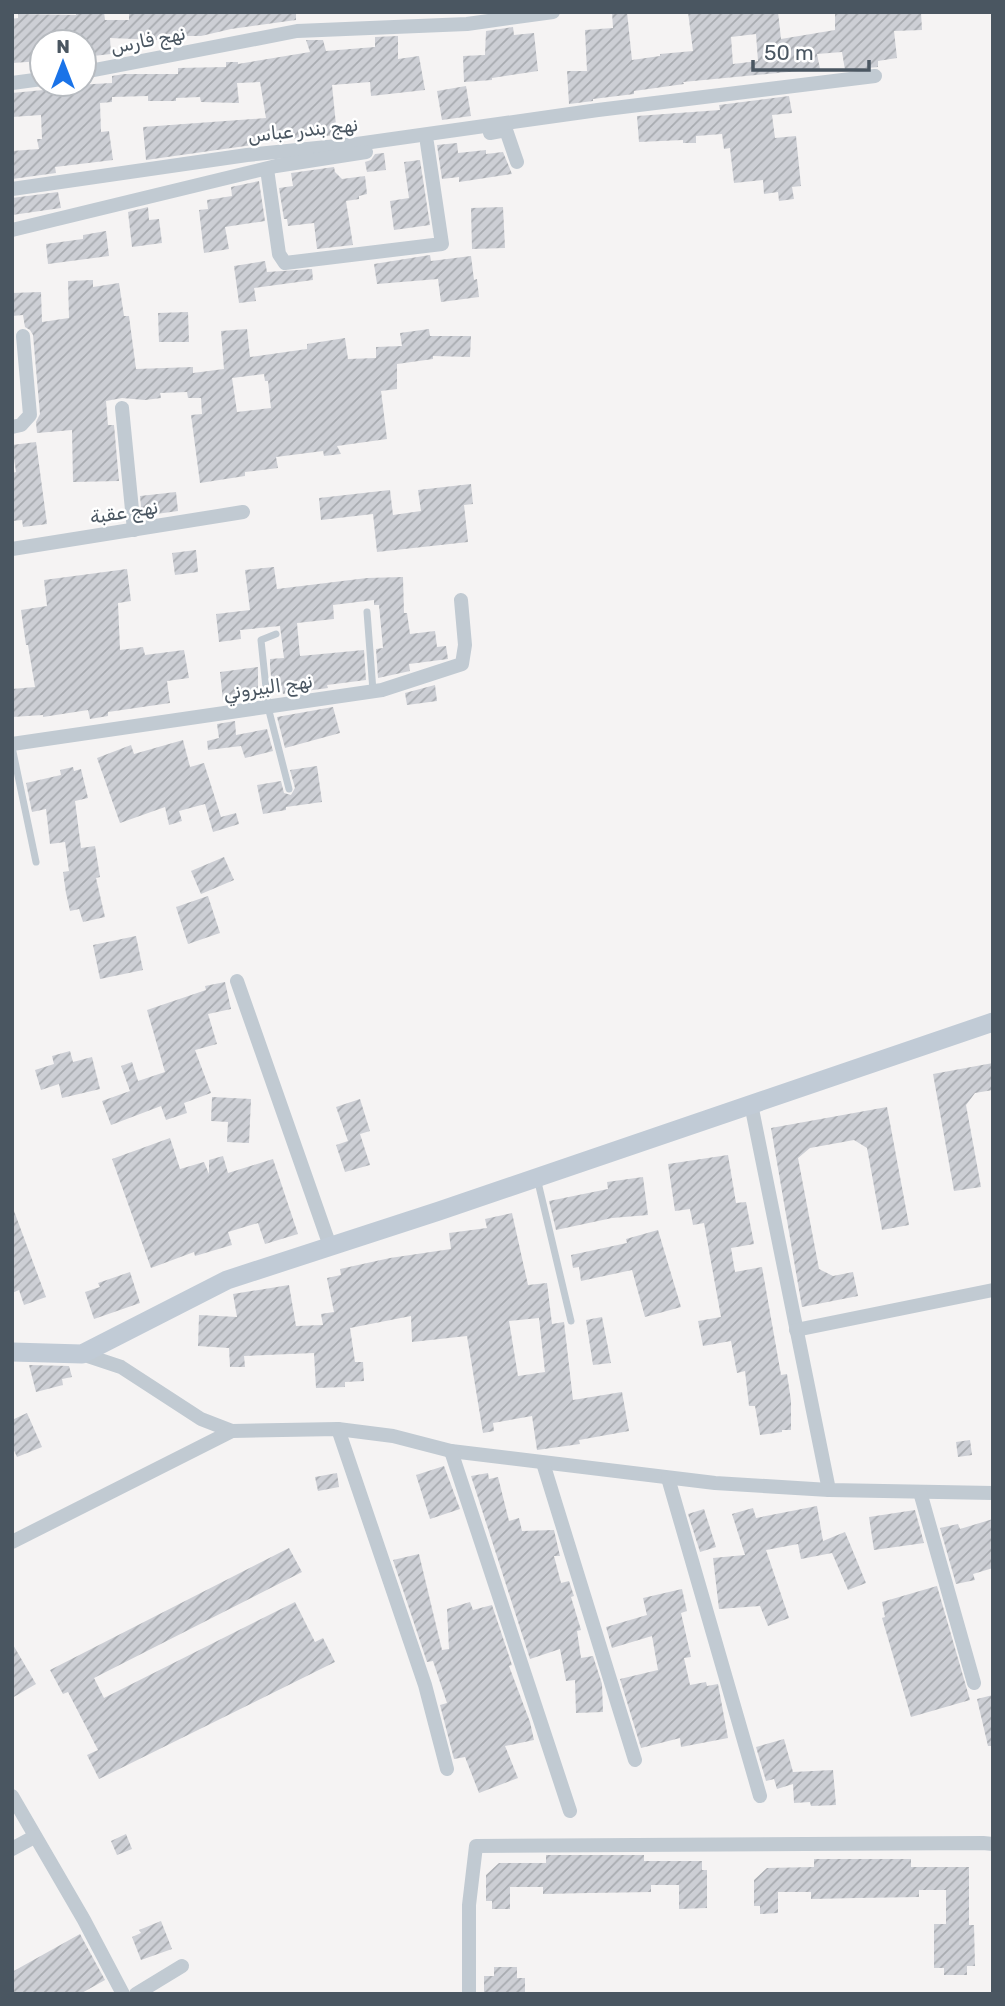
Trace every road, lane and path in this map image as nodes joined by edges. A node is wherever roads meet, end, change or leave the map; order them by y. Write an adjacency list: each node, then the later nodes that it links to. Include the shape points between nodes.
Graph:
1 (553, 12): 2 (street, نهج فارس, via 467,24 297,31)
2 (98, 69)
3 (874, 76): 5 (street, نهج بندر عباس)
4 (427, 143): 6 (street, via 506,130); 7 (street); 7 (street, via 442,244 285,264 279,254)
5 (247, 155): 7 (street); 8 (street, نهج بندر عباس)
6 (517, 162)
7 (263, 170): 9 (street)
8 (12, 189)
9 (12, 230)
10 (23, 336): 12 (street, via 30,415)
11 (122, 408): 14 (street)
12 (12, 427)
13 (243, 512): 14 (street, نهج عقبة)
14 (134, 530): 15 (street, نهج عقبة)
15 (12, 549)
16 (461, 600): 19 (street, نهج البيروني, via 462,664)
17 (367, 612): 19 (lane)
18 (275, 634): 20 (lane, via 261,640)
19 (373, 691): 20 (street, نهج البيروني)
20 (268, 707): 21 (street, نهج البيروني); 22 (lane)
21 (12, 746): 23 (lane)
22 (289, 789)
23 (36, 862)
24 (237, 981): 28 (street)
25 (993, 1022): 26 (street)
26 (751, 1104): 27 (street); 31 (street)
27 (537, 1177): 28 (street); 30 (lane)
28 (330, 1246): 33 (street, via 227,1280)
29 (993, 1290): 31 (street)
30 (571, 1321)
31 (796, 1330): 39 (street)
32 (12, 1352): 33 (street)
33 (82, 1354): 35 (street, via 121,1367 201,1419)
34 (338, 1429): 35 (street); 36 (street, via 393,1436); 45 (street, via 425,1685)
35 (232, 1431): 42 (street)
36 (451, 1451): 37 (street); 48 (street)
37 (543, 1463): 38 (street); 44 (street)
38 (668, 1478): 39 (street); 46 (street)
39 (829, 1490): 40 (street)
40 (920, 1492): 41 (street); 43 (street)
41 (993, 1493)
42 (12, 1542)
43 (974, 1683)
44 (635, 1760)
45 (447, 1769)
46 (760, 1796)
47 (12, 1797): 49 (street)
48 (570, 1811)
49 (34, 1837): 51 (street); 53 (street)
50 (993, 1844): 55 (street, via 477,1846 469,1905)
51 (12, 1849)
52 (182, 1966): 54 (street)
53 (123, 1994)
54 (136, 1994)
55 (469, 1994)

